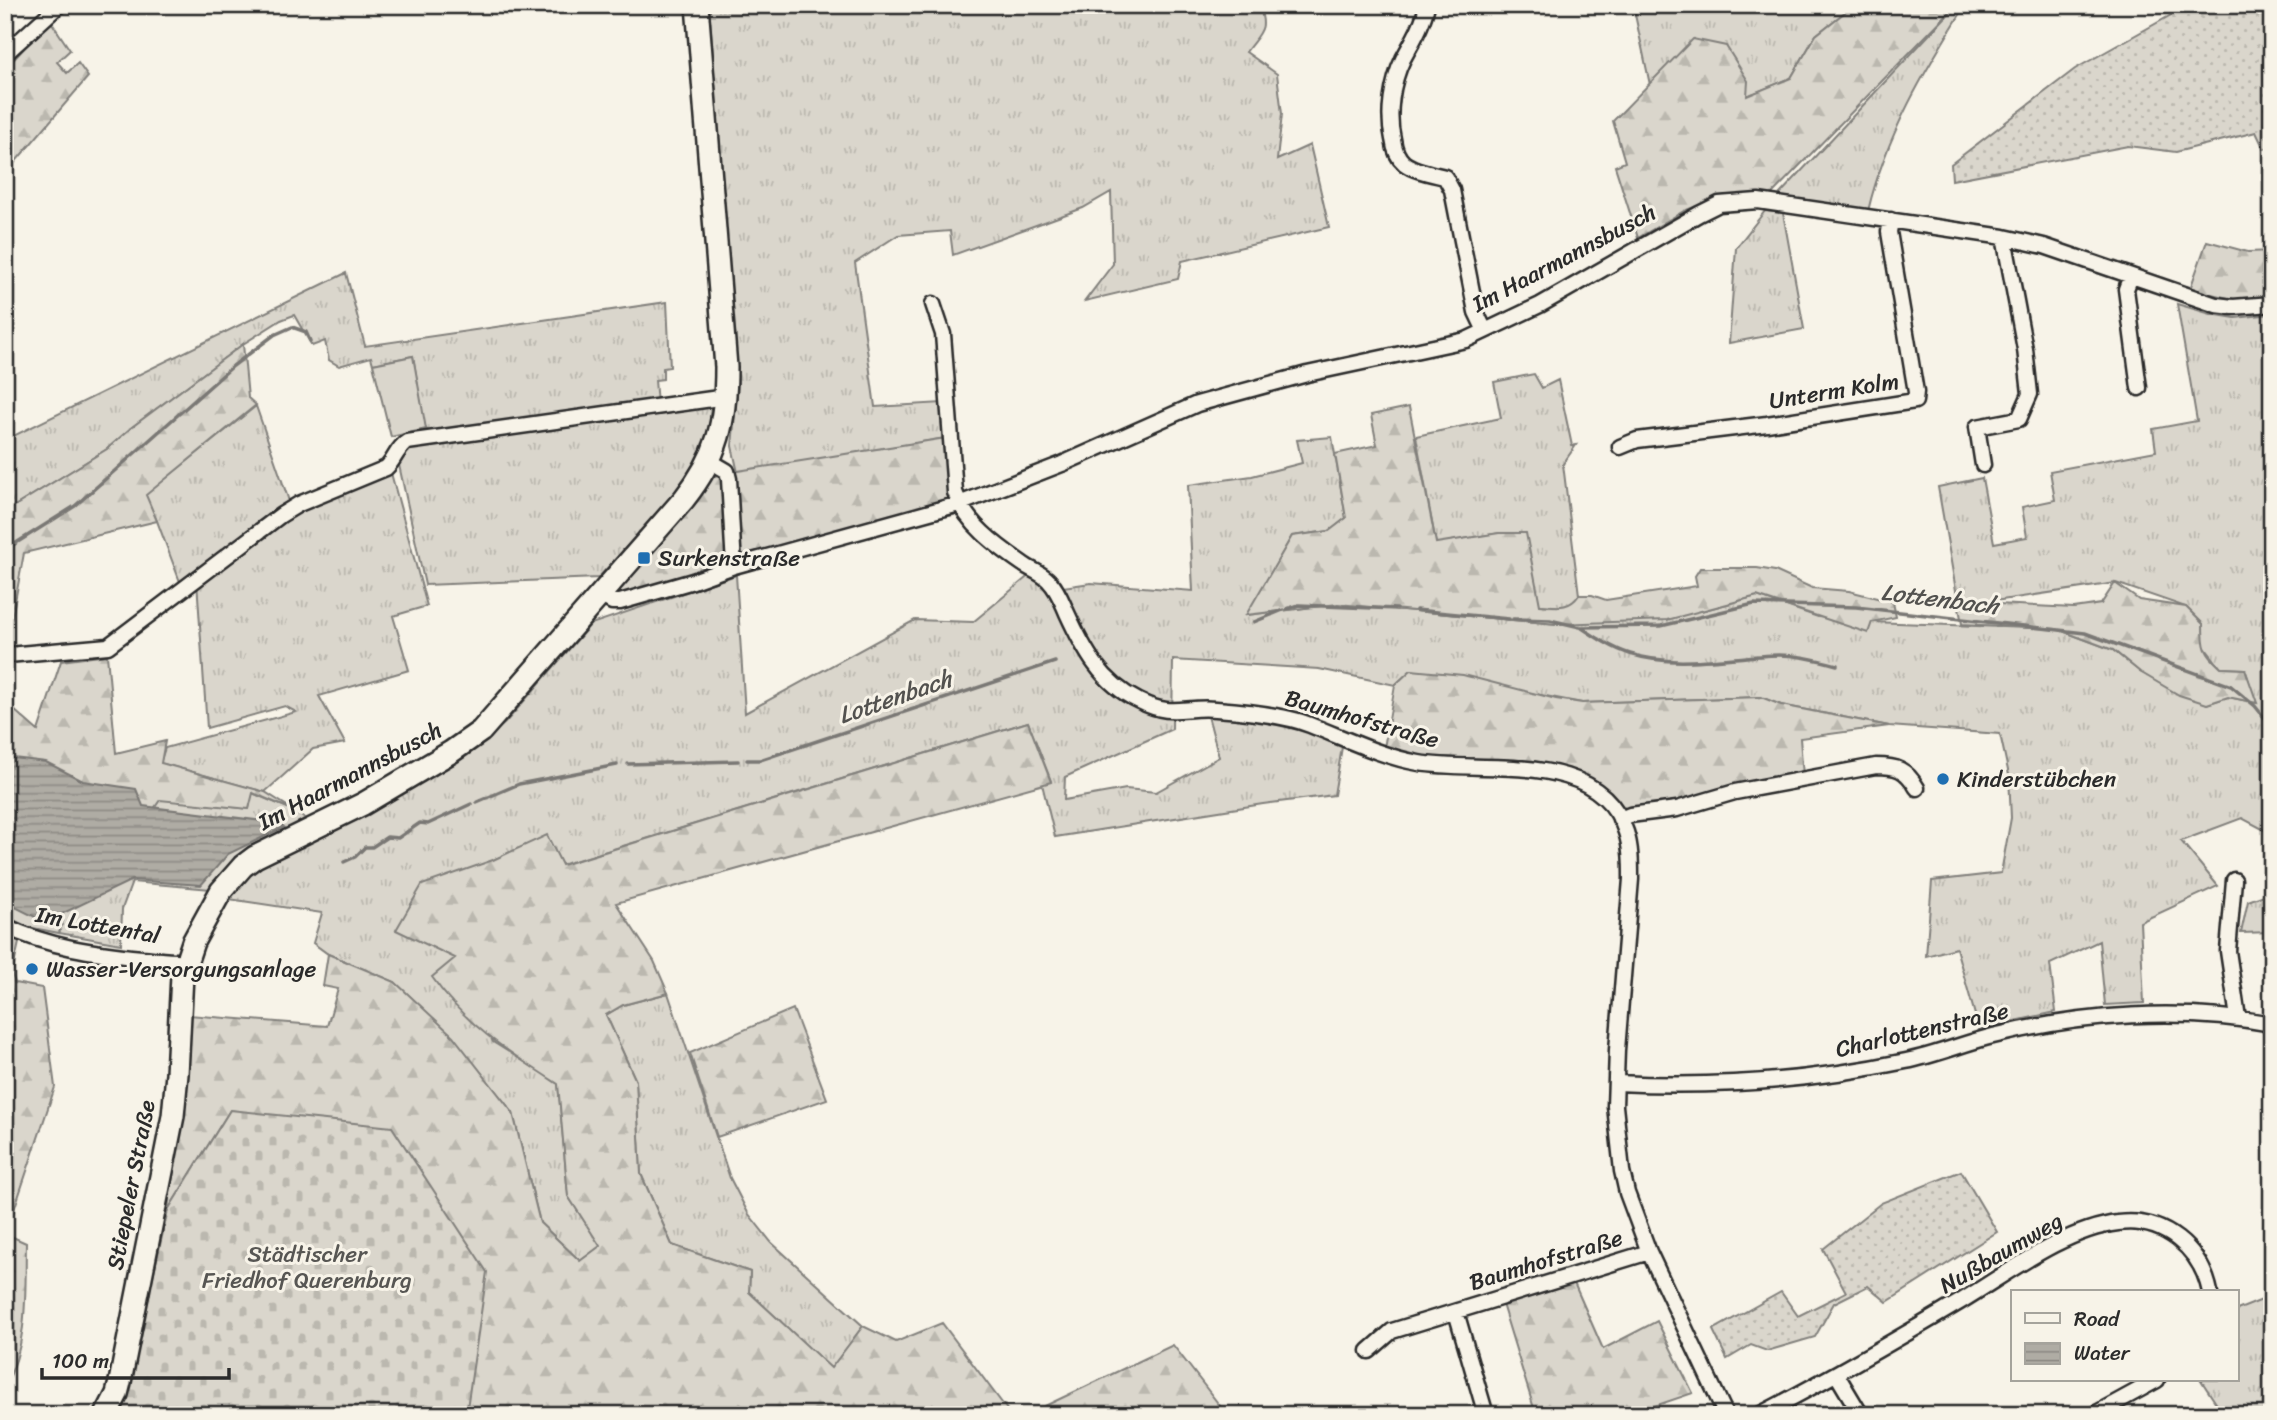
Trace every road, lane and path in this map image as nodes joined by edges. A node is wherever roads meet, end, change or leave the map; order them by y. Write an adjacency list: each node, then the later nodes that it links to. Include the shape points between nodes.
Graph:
1 (59, 5): 4 (street)
2 (697, 5): 12 (street)
3 (1427, 5): 10 (street, via 1394,85 1392,135 1404,163 1445,177 1452,190 1476,312)
4 (5, 54)
5 (1891, 220): 6 (street, Im Haarmannsbusch); 10 (street, Im Haarmannsbusch, via 1758,201 1719,204); 13 (street, Unterm Kolm, via 1889,232 1915,401 1637,440)
6 (2004, 237): 7 (street, Im Haarmannsbusch); 15 (street, via 2030,394 2019,419 1977,427)
7 (2130, 276): 9 (street, Im Haarmannsbusch, via 2216,305); 11 (street, via 2126,289)
8 (933, 304): 16 (street, via 943,334)
9 (2272, 304)
10 (1485, 331): 16 (street, Im Haarmannsbusch, via 1458,342 1307,374 1197,404)
11 (2139, 388)
12 (726, 397): 14 (street, via 720,437); 19 (street, via 407,442 386,468 281,515 108,646)
13 (1620, 447)
14 (710, 461): 17 (street, via 727,471 729,479); 18 (street, via 684,499)
15 (1983, 465)
16 (959, 504): 17 (street, Im Haarmannsbusch); 21 (street, Baumhofstraße, via 998,544 1049,580 1092,662 1114,685 1139,701 1168,712 1216,709 1295,720 1417,763 1535,769 1582,782 1601,796)
17 (734, 566): 18 (street, Im Haarmannsbusch, via 620,602)
18 (600, 596): 24 (street, Im Haarmannsbusch, via 472,739 363,804 243,866 211,906)
19 (5, 657)
20 (1917, 788): 21 (street, via 1912,778 1895,766 1876,766 1735,792)
21 (1620, 820): 27 (street, Baumhofstraße, via 1630,851 1631,879)
22 (2234, 880): 25 (street, via 2228,951)
23 (5, 926): 24 (street, Im Lottental, via 59,946)
24 (185, 961): 34 (street, Stiepeler Straße, via 173,1116 120,1382)
25 (2238, 1018): 26 (street, Charlottenstraße); 27 (street, Charlottenstraße, via 2133,1016 2063,1023 1992,1036 1909,1060 1790,1080 1696,1086)
26 (2272, 1024)
27 (1617, 1083): 28 (street, Baumhofstraße, via 1622,1171)
28 (1649, 1252): 30 (street, Baumhofstraße); 36 (street, Baumhofstraße)
29 (2209, 1290): 32 (street, Nußbaumweg, via 2196,1256 2178,1240 2152,1226 2116,1223 2047,1250)
30 (1456, 1312): 31 (street, Baumhofstraße, via 1392,1331); 35 (street, Baumhofstraße)
31 (1369, 1351)
32 (1837, 1375): 37 (street, Nußbaumweg); 38 (street)
33 (2153, 1382): 39 (street)
34 (106, 1415)
35 (1486, 1415)
36 (1727, 1415)
37 (1759, 1415)
38 (1861, 1415)
39 (2093, 1415)

